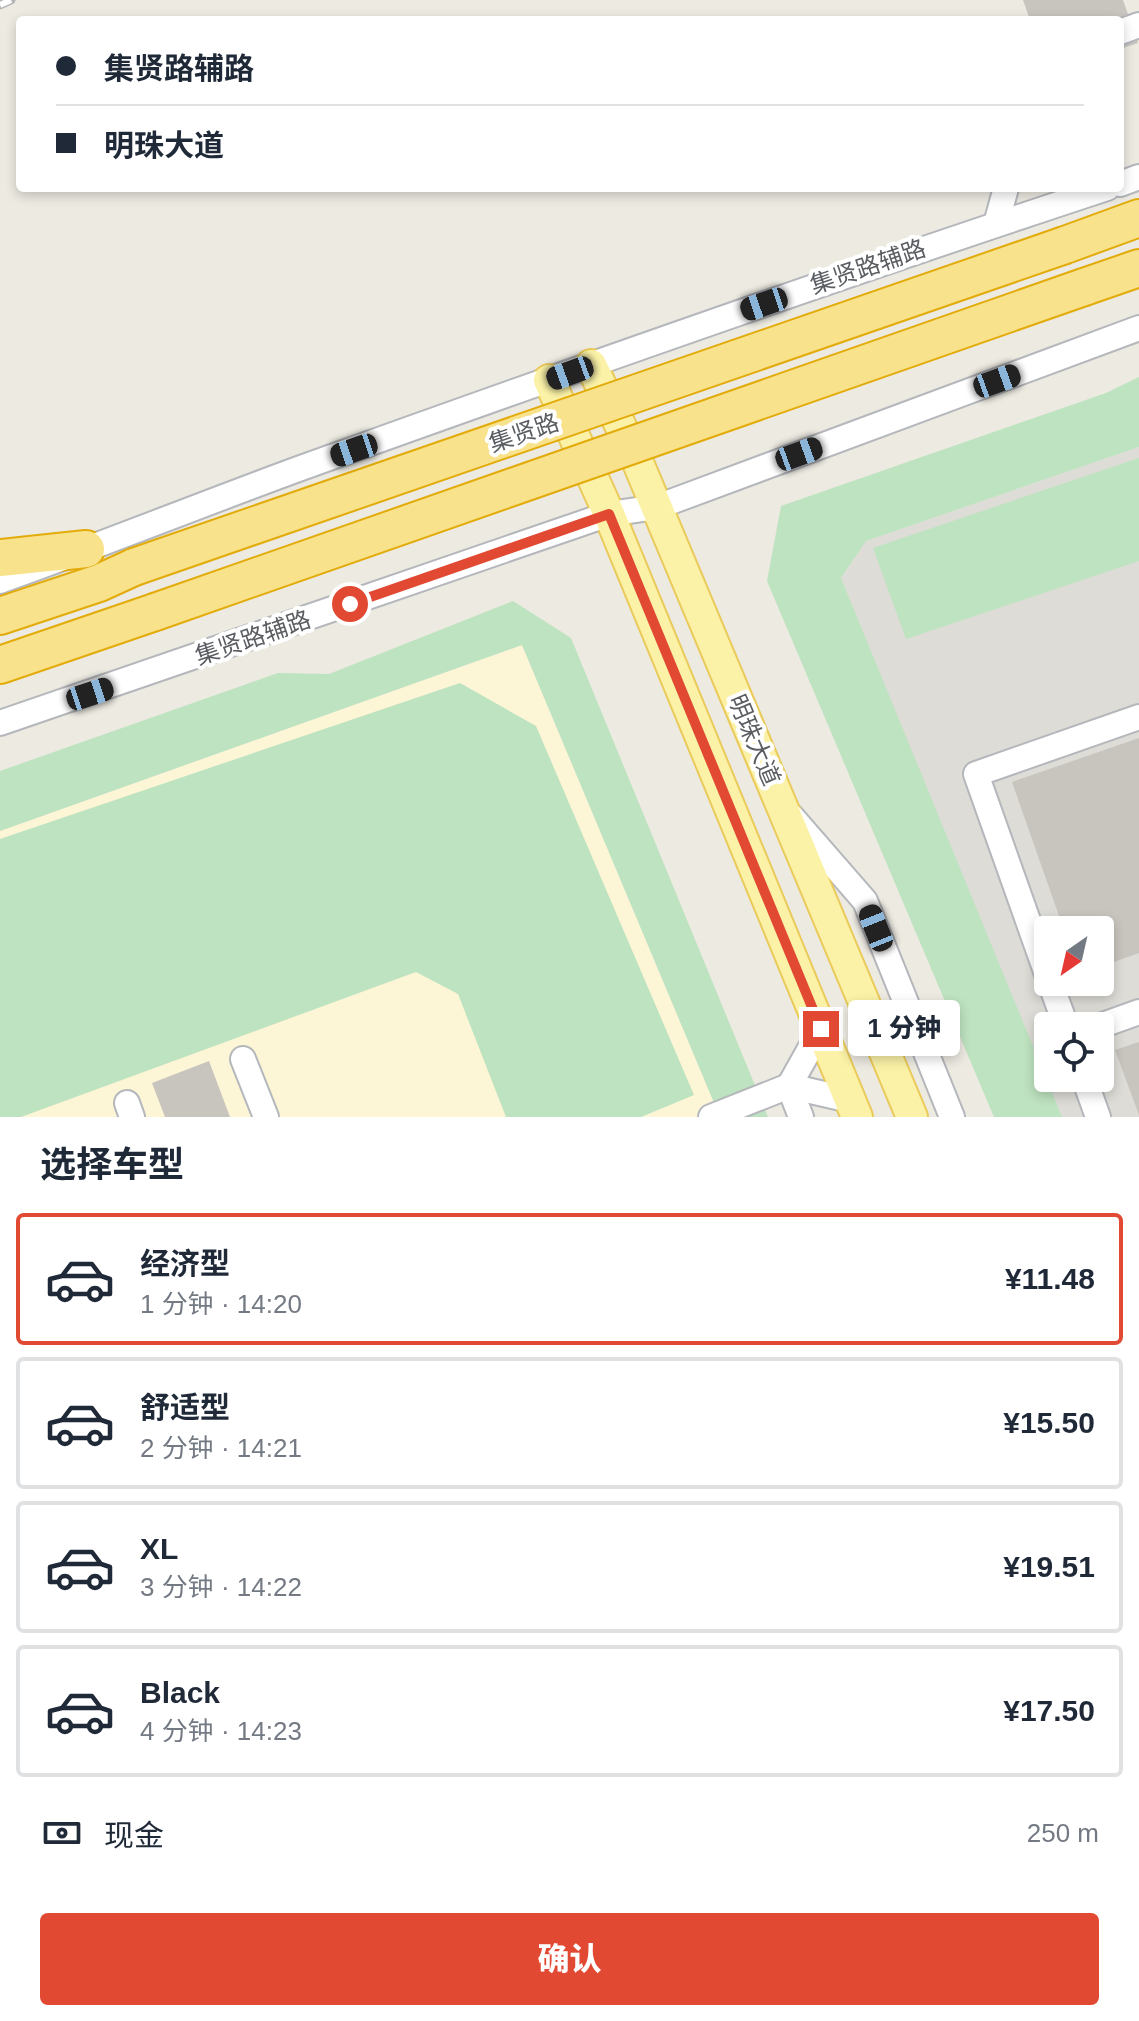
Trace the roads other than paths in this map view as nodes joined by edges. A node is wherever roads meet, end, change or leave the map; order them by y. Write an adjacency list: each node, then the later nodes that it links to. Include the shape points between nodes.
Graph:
1 (1005, 192): 4 (street)
2 (1095, 192): 4 (street, 集贤路辅路)
3 (1139, 218): 14 (highway, 集贤路, bridge)
4 (996, 224): 7 (street, 集贤路辅路)
5 (1139, 268): 15 (highway, 集贤路, bridge)
6 (1139, 328): 9 (street, 集贤路辅路)
7 (591, 365): 8 (street, 集贤路辅路); 9 (main road, 明珠大道)
8 (549, 380): 10 (main road, 明珠大道); 11 (street, 集贤路辅路)
9 (657, 507): 10 (street, 集贤路辅路); 18 (main road, 明珠大道)
10 (609, 514): 17 (street, 集贤路辅路); 22 (main road, 明珠大道)
11 (86, 549): 12 (highway); 13 (street, 集贤路辅路)
12 (0, 558)
13 (0, 581)
14 (0, 616)
15 (0, 665)
16 (1139, 717): 19 (street, via 976,774)
17 (0, 723)
18 (782, 805): 30 (main road, 明珠大道); 31 (street, via 865,901)
19 (1034, 937)
20 (1139, 1012): 21 (street)
21 (1114, 1021)
22 (821, 1029): 24 (street); 26 (main road, 明珠大道)
23 (243, 1059): 27 (street)
24 (789, 1086): 26 (street); 28 (street); 29 (street)
25 (1089, 1092): 32 (street)
26 (854, 1108)
27 (266, 1117)
28 (711, 1117)
29 (801, 1117)
30 (912, 1117)
31 (952, 1117)
32 (1098, 1117)

